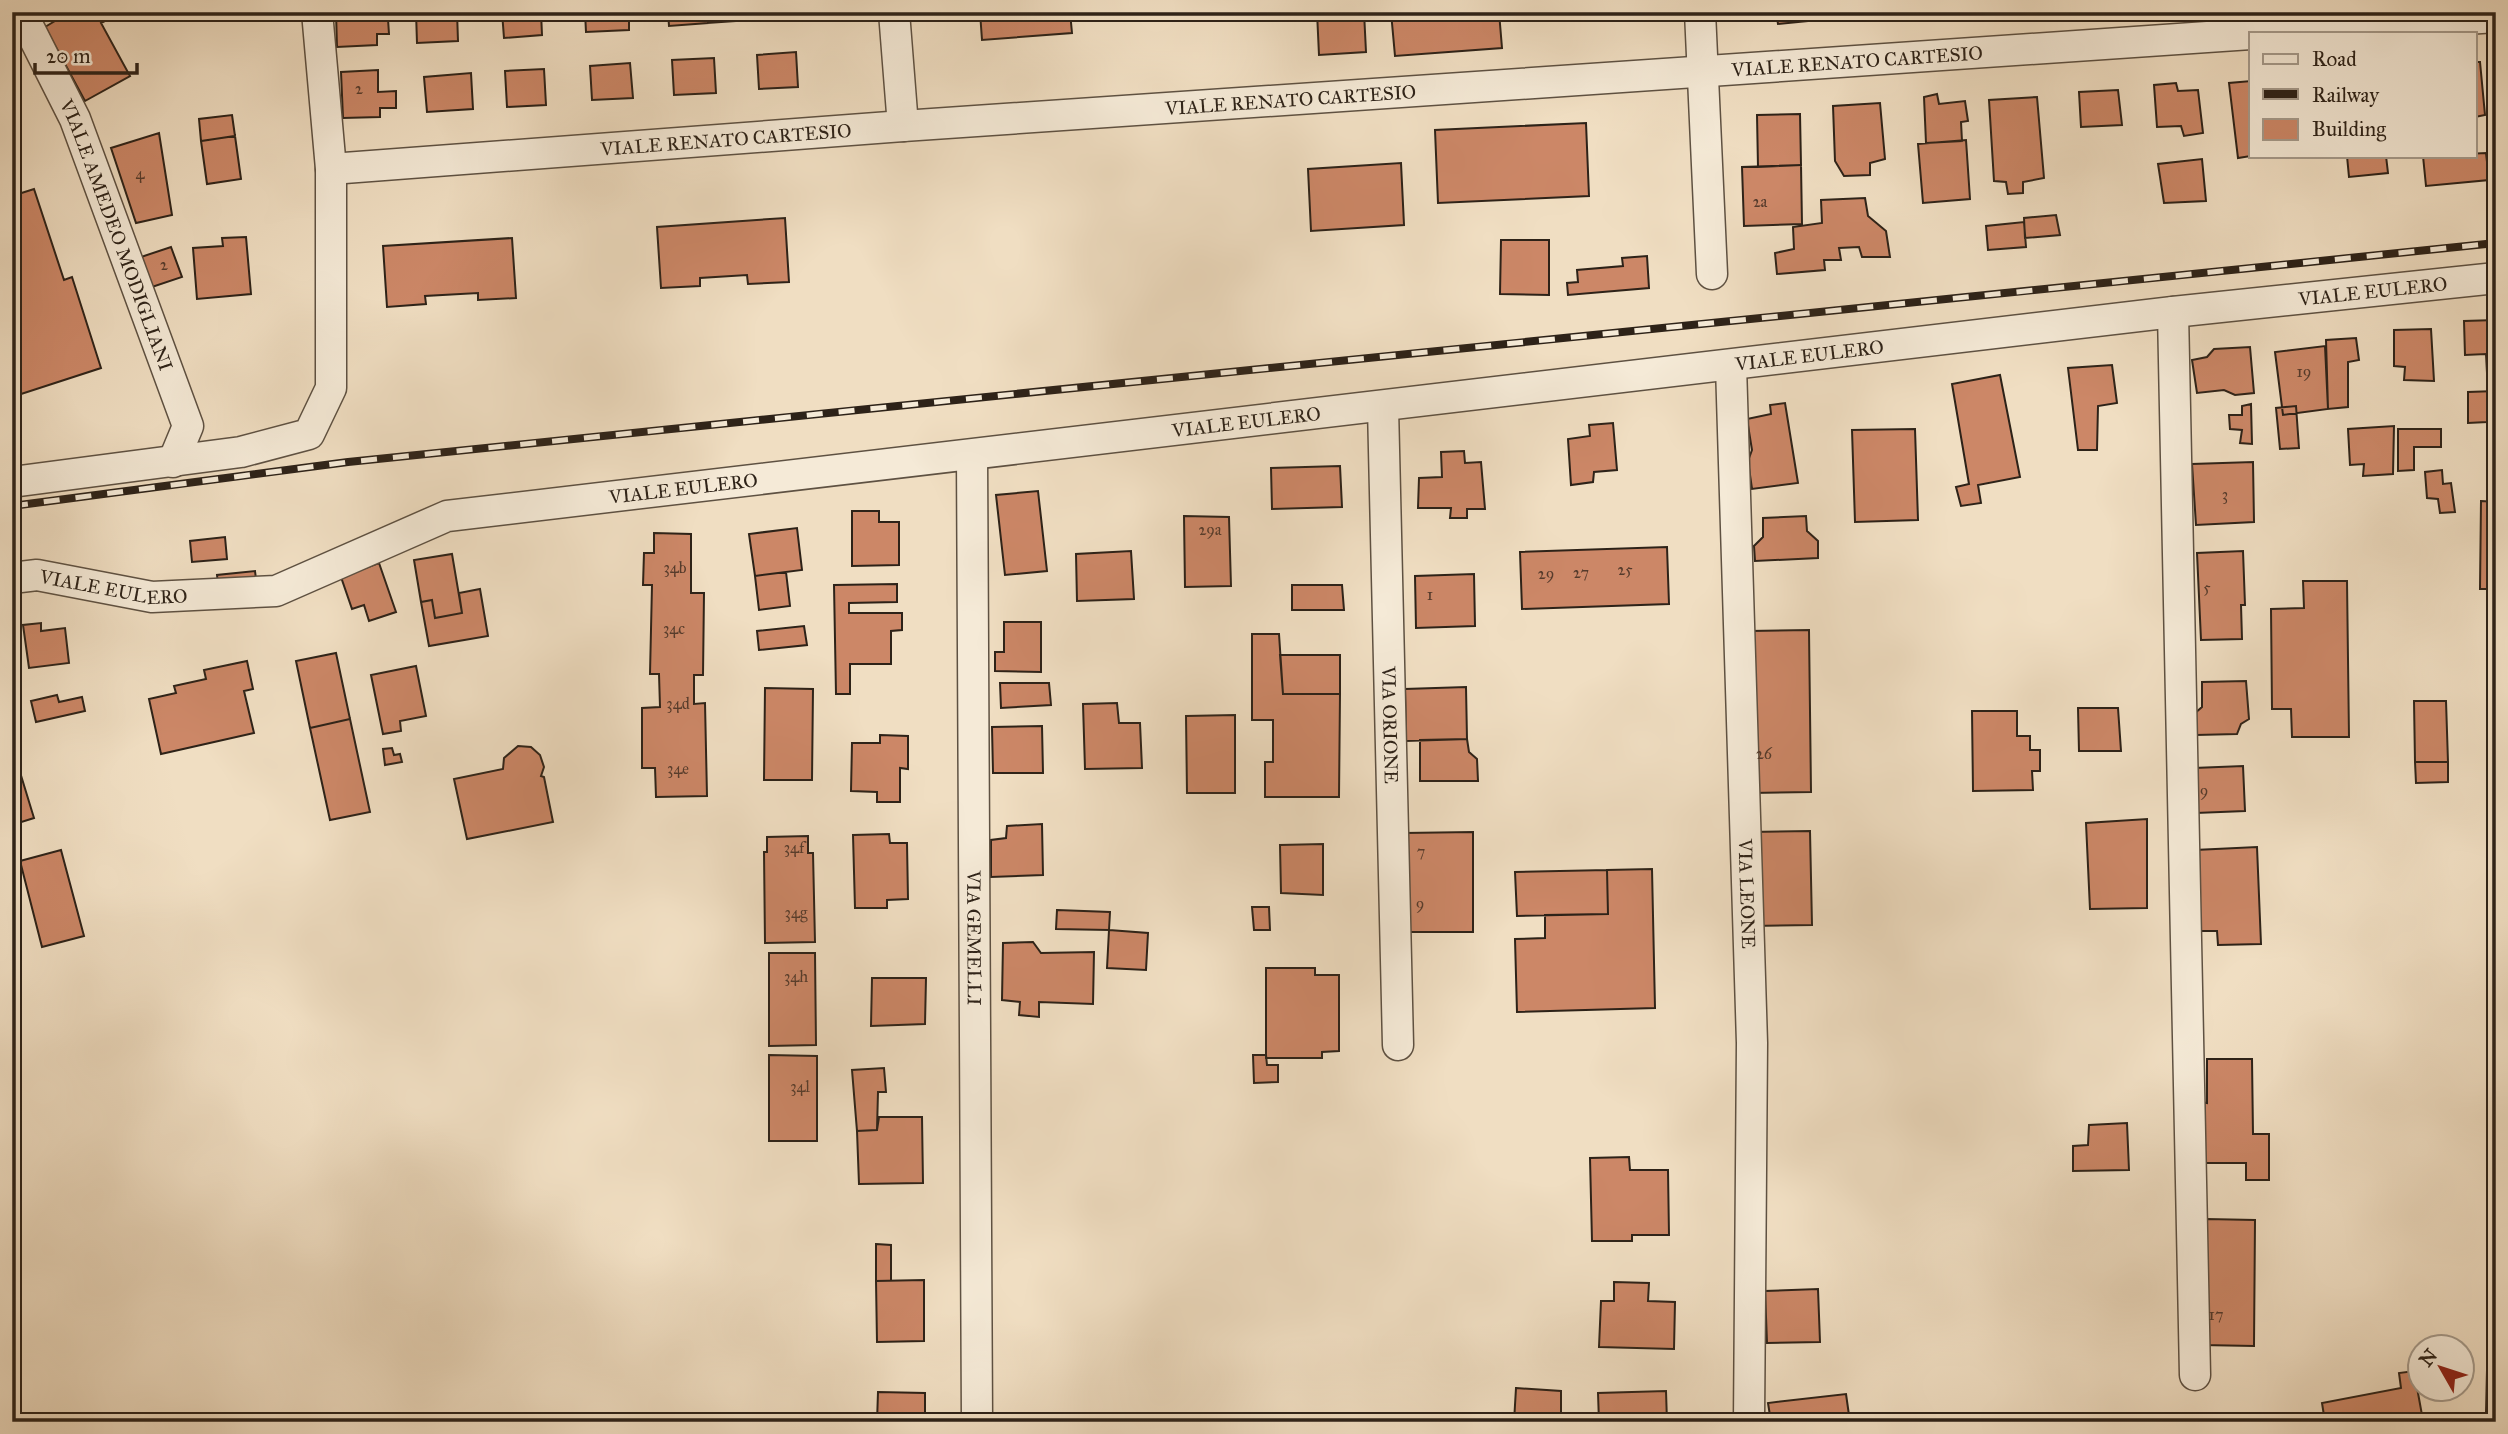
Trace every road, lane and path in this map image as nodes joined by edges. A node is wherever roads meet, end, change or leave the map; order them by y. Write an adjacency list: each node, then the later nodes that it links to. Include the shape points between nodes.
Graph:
1 (22, 12): 17 (street, VIALE AMEDEO MODIGLIANI, via 75,118 188,426)
2 (317, 12): 10 (street)
3 (894, 12): 9 (street)
4 (1700, 12): 8 (street)
5 (2496, 17): 6 (street)
6 (2275, 32)
7 (2249, 34): 8 (street, VIALE RENATO CARTESIO)
8 (1701, 73): 9 (street, VIALE RENATO CARTESIO); 11 (street)
9 (903, 126): 10 (street, VIALE RENATO CARTESIO)
10 (331, 169): 17 (street, via 331,388 309,434 241,452)
11 (1712, 274)
12 (2496, 278): 13 (street, VIALE EULERO)
13 (2173, 312): 14 (street, VIALE EULERO); 21 (street)
14 (1731, 366): 15 (street, VIALE EULERO); 23 (street, VIA LEONE, via 1752,1043)
15 (1383, 407): 16 (street, VIALE EULERO); 20 (street, VIA ORIONE)
16 (972, 455): 19 (street, VIALE EULERO, via 447,516 276,591 152,597 37,575); 22 (street, VIA GEMELLI)
17 (173, 462): 18 (street)
18 (12, 482)
19 (12, 578)
20 (1398, 1045)
21 (2195, 1375)
22 (977, 1422)
23 (1749, 1422)

